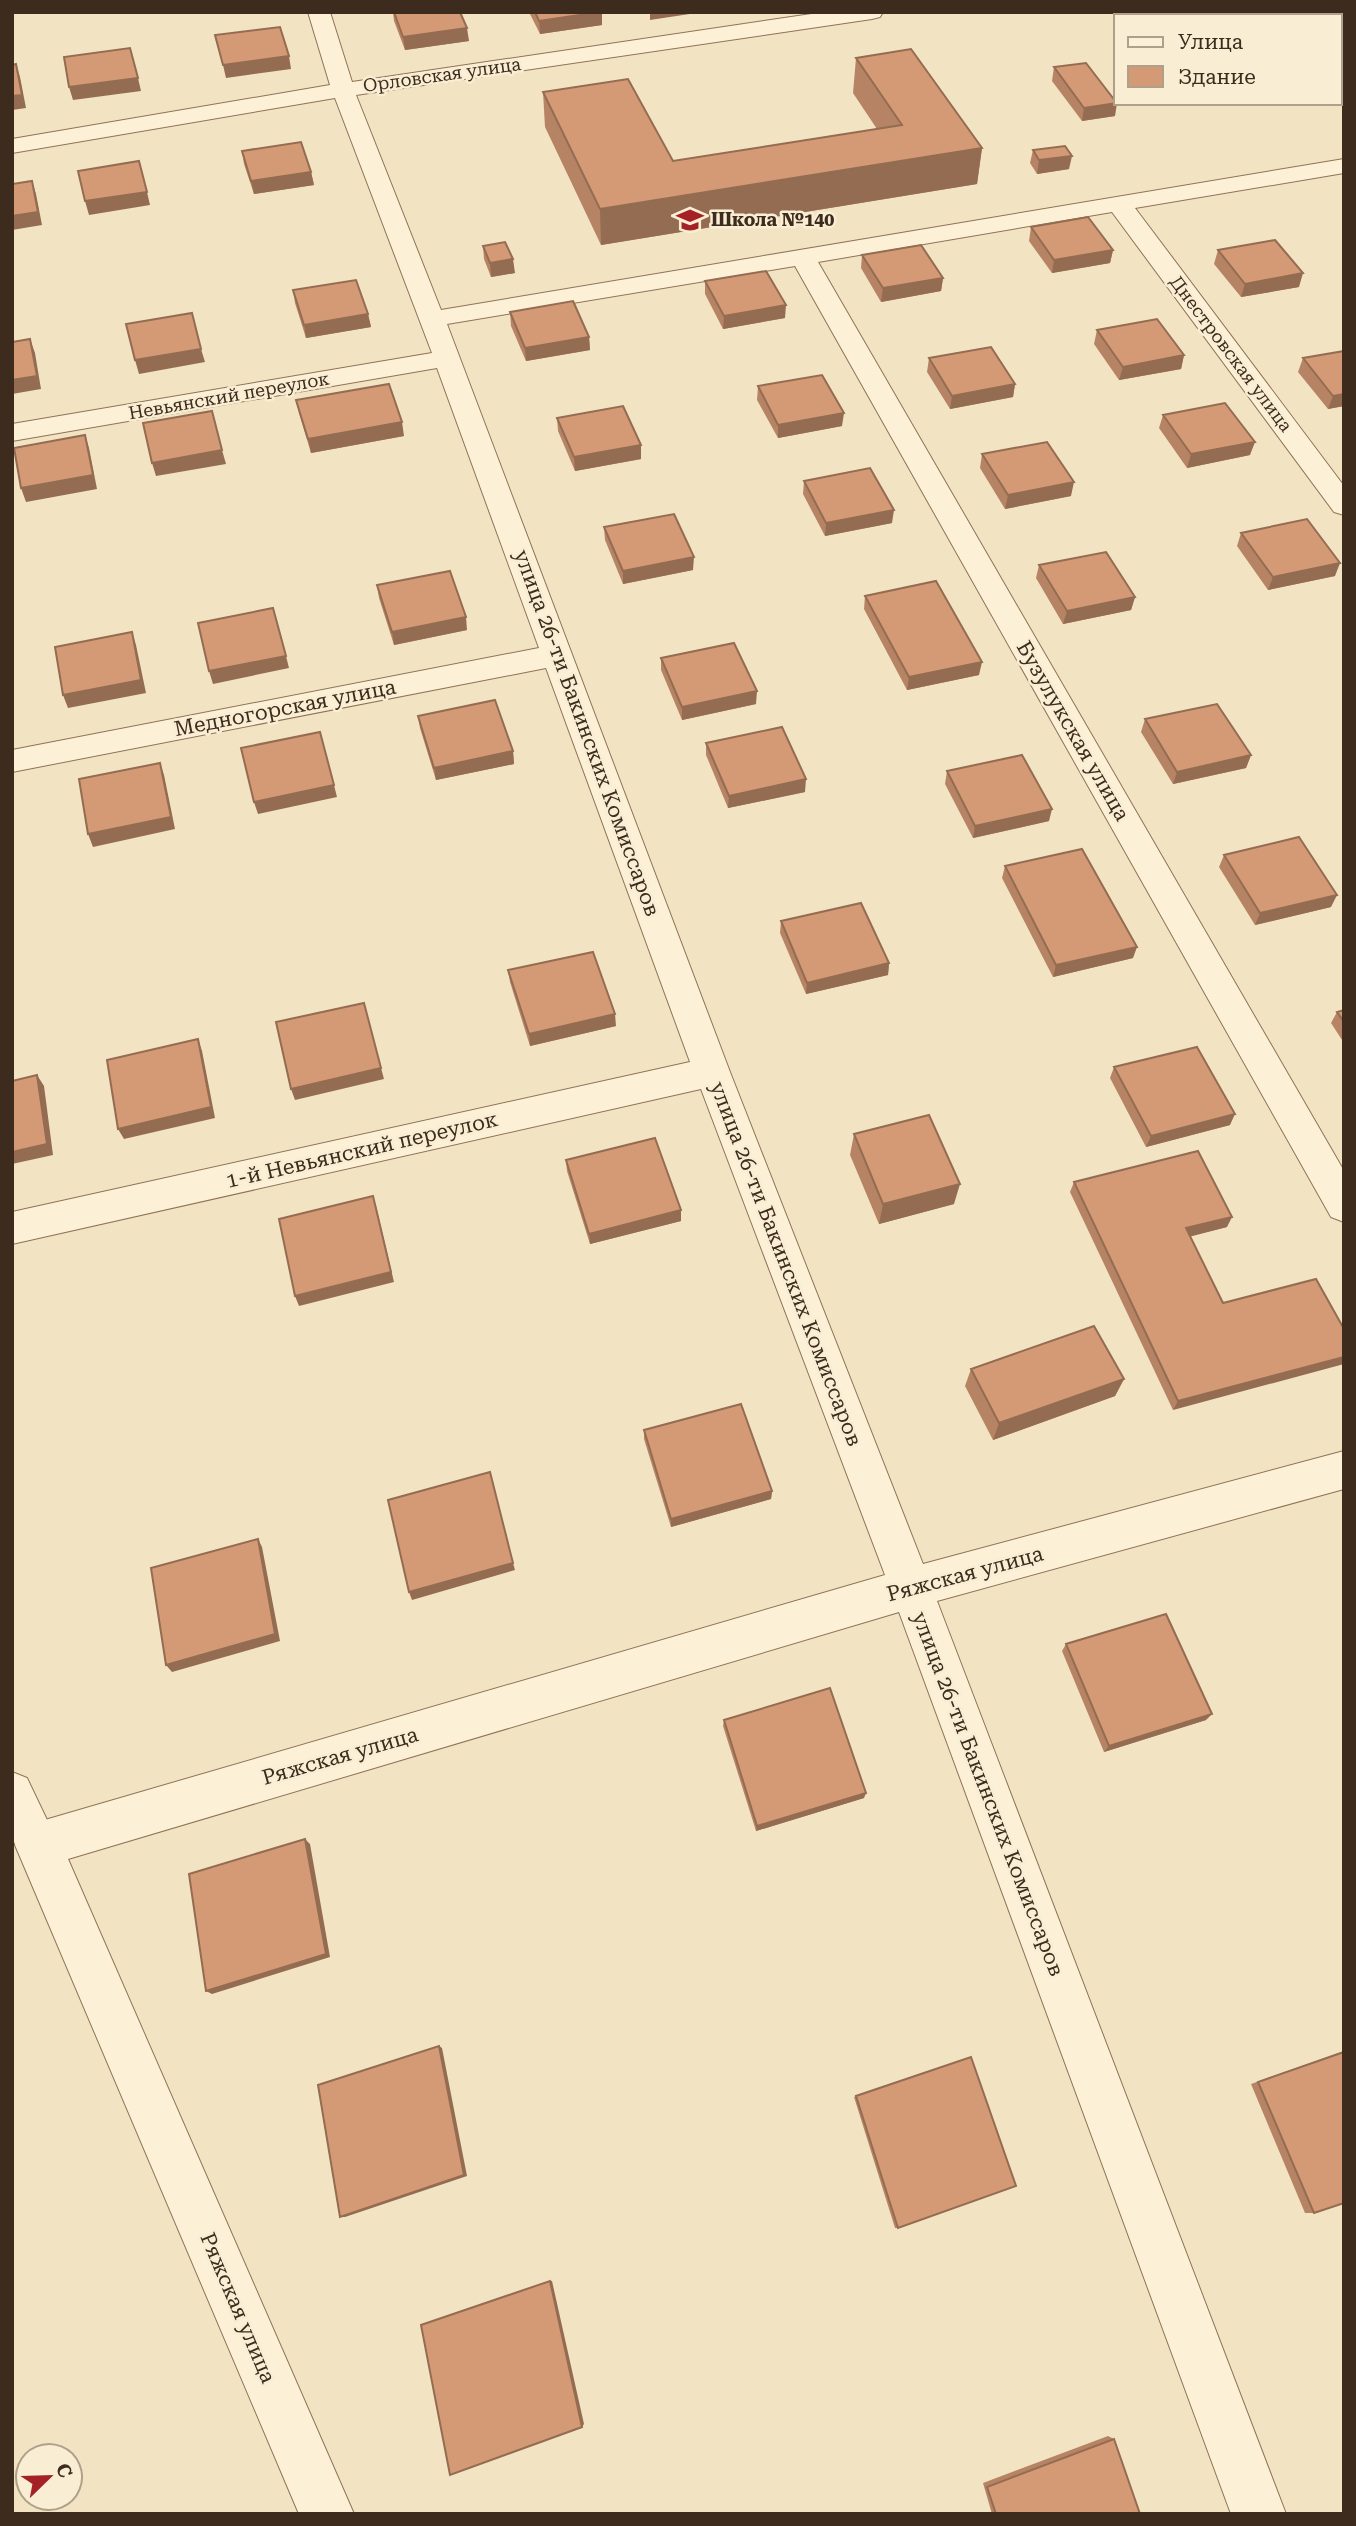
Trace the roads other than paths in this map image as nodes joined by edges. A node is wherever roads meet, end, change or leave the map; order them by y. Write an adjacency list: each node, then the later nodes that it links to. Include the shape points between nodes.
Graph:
1 (319, 12): 3 (street, улица 26-ти Бакинских Комиссаров)
2 (872, 12): 3 (street, Орловская улица)
3 (343, 90): 4 (street, Орловская улица); 8 (street, улица 26-ти Бакинских Комиссаров)
4 (12, 146)
5 (1344, 166): 6 (street)
6 (1118, 203): 7 (street); 11 (street, Днестровская улица)
7 (802, 256): 8 (street); 15 (street, Бузулукская улица)
8 (432, 319): 9 (street, улица 26-ти Бакинских Комиссаров)
9 (446, 359): 10 (street, Невьянский переулок); 12 (street, улица 26-ти Бакинских Комиссаров)
10 (12, 433)
11 (1344, 506)
12 (559, 655): 13 (street, Медногорская улица); 14 (street, улица 26-ти Бакинских Комиссаров)
13 (12, 761)
14 (712, 1072): 16 (street, 1-й Невьянский переулок); 18 (street, улица 26-ти Бакинских Комиссаров)
15 (1344, 1206)
16 (12, 1228)
17 (1344, 1470): 18 (street, Ряжская улица)
18 (911, 1588): 20 (street, Ряжская улица); 22 (street, улица 26-ти Бакинских Комиссаров)
19 (12, 1793): 20 (lane)
20 (25, 1851): 21 (street, Ряжская улица)
21 (327, 2514)
22 (1259, 2514)

